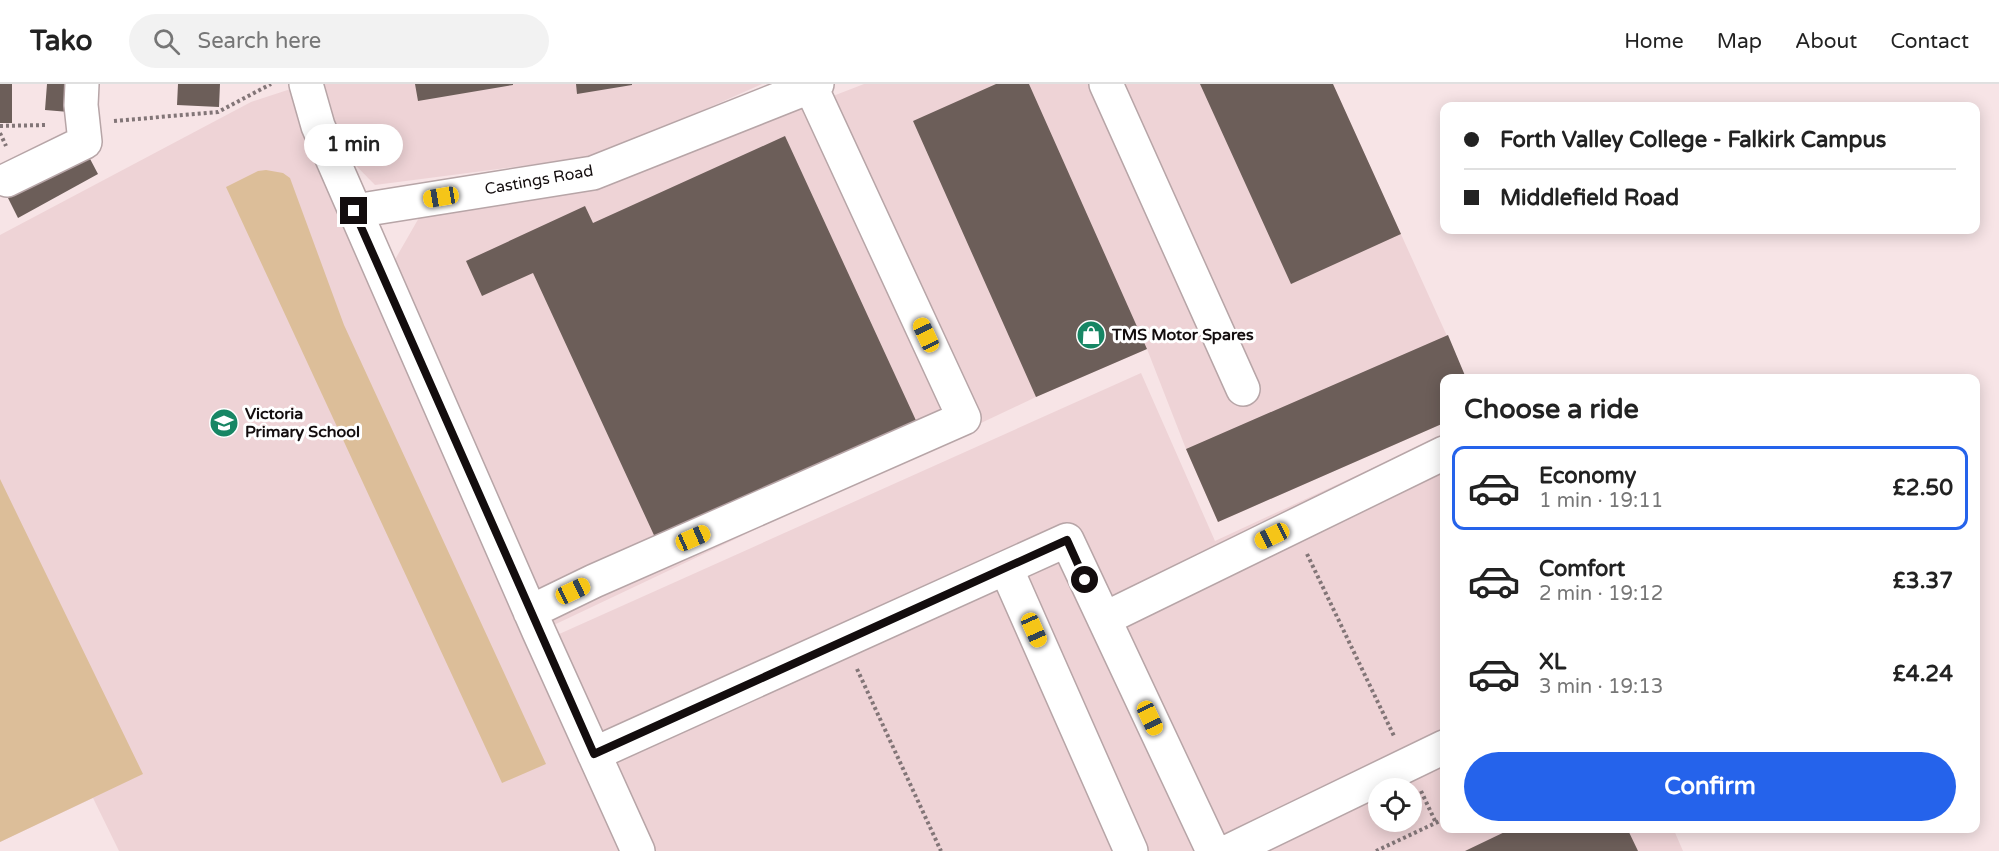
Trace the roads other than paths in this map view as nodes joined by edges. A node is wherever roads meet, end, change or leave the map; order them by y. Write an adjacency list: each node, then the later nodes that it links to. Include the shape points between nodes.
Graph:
1 (82, 84): 5 (street, via 86,141)
2 (306, 84): 6 (street, via 318,126)
3 (1107, 84): 7 (street)
4 (814, 85): 6 (street, Castings Road, via 593,173); 10 (street, via 964,418)
5 (7, 180)
6 (354, 211): 10 (street)
7 (1243, 389)
8 (1440, 455): 11 (street)
9 (1006, 568): 11 (street, via 1067,540); 13 (street); 15 (street)
10 (530, 612): 13 (street)
11 (1104, 619): 16 (street)
12 (1440, 749): 17 (street)
13 (594, 754): 14 (street)
14 (638, 851)
15 (1131, 851)
16 (1214, 851)
17 (1229, 851)

